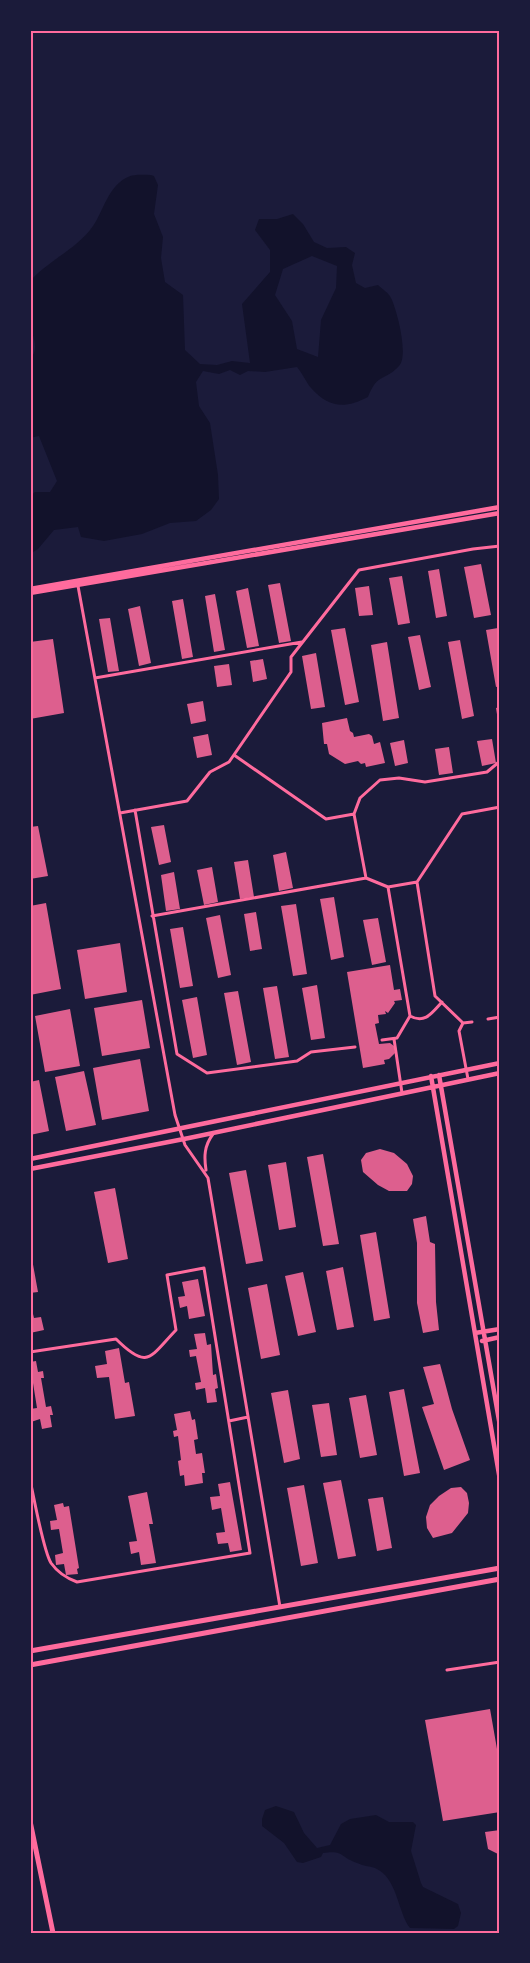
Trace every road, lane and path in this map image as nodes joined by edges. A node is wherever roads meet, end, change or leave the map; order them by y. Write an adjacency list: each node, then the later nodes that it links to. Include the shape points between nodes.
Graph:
1 (500, 507): 4 (street)
2 (500, 513): 4 (street)
3 (500, 546): 6 (street, via 359,570)
4 (78, 583): 5 (street); 7 (street)
5 (30, 591)
6 (303, 641): 7 (street); 8 (street, via 291,657 291,672)
7 (95, 678): 12 (street)
8 (234, 755): 11 (street, via 210,772 187,801); 13 (street, via 326,819)
9 (500, 761): 13 (street, via 487,772 425,782 380,780 360,798)
10 (500, 807): 15 (street, via 462,814)
11 (135, 810): 12 (street); 17 (street)
12 (120, 813): 37 (street)
13 (354, 814): 14 (street)
14 (366, 878): 16 (street); 17 (street)
15 (417, 882): 16 (street); 18 (street, via 435,996)
16 (388, 887): 19 (street)
17 (152, 916): 26 (street, via 177,1054 207,1074 297,1061 311,1052)
18 (442, 1002): 19 (street, via 423,1019); 23 (street)
19 (410, 1016): 24 (street)
20 (500, 1017): 21 (street)
21 (488, 1019)
22 (472, 1022): 23 (street)
23 (463, 1023): 28 (street, via 459,1031)
24 (394, 1039): 25 (street); 33 (street)
25 (382, 1040)
26 (355, 1047)
27 (500, 1063): 28 (street)
28 (466, 1070): 30 (street); 32 (street)
29 (500, 1073): 32 (street)
30 (439, 1075): 31 (street); 34 (street)
31 (431, 1076): 33 (street); 35 (street)
32 (468, 1079): 34 (street)
33 (401, 1082): 36 (street); 37 (street)
34 (440, 1085): 35 (street); 44 (street)
35 (433, 1087): 36 (street); 45 (street)
36 (402, 1094): 38 (street)
37 (178, 1130): 39 (street); 40 (street)
38 (214, 1133): 39 (street); 42 (street, via 206,1146)
39 (183, 1139): 41 (street); 42 (street)
40 (30, 1160)
41 (30, 1169)
42 (206, 1172): 50 (street)
43 (500, 1329): 44 (street)
44 (484, 1332): 45 (street); 47 (street)
45 (475, 1333): 48 (street)
46 (500, 1337): 47 (street)
47 (485, 1340): 48 (street); 52 (street)
48 (477, 1342): 54 (street)
49 (30, 1352): 51 (street, via 116,1339 132,1355 150,1357 176,1330 167,1275 204,1268)
50 (248, 1417): 51 (street); 57 (street)
51 (229, 1421): 53 (street, via 250,1553 77,1582 62,1575 50,1561)
52 (500, 1426)
53 (30, 1480)
54 (500, 1480)
55 (500, 1568): 57 (main road)
56 (500, 1579): 60 (main road)
57 (280, 1607): 58 (main road)
58 (30, 1652)
59 (500, 1662): 61 (street)
60 (30, 1665)
61 (447, 1670)
62 (30, 1821): 63 (main road)
63 (53, 1933)

